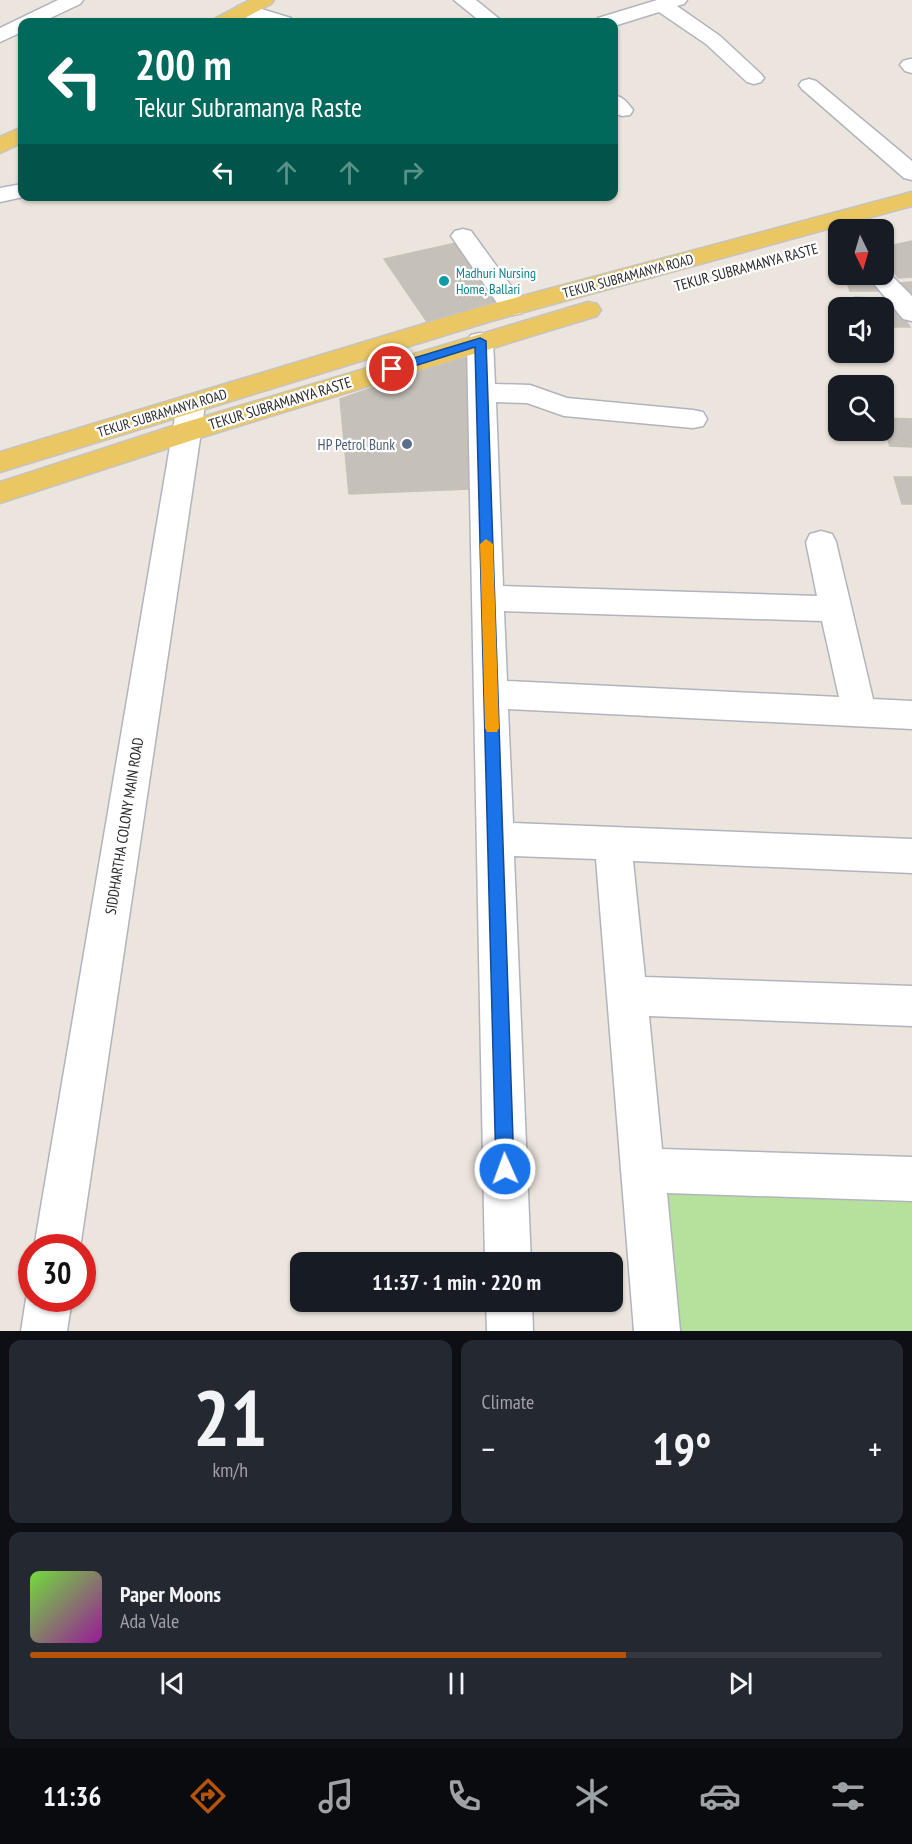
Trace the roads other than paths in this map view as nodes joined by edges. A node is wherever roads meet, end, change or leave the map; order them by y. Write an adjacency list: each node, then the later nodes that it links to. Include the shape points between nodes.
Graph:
1 (30, 0): 5 (street)
2 (264, 0): 6 (main road)
3 (464, 0): 11 (street)
4 (670, 2): 7 (street); 14 (street)
5 (66, 4): 8 (street)
6 (245, 10): 9 (main road); 10 (street)
7 (611, 15)
8 (36, 18)
9 (230, 18)
10 (271, 18)
11 (488, 18)
12 (18, 27): 13 (street)
13 (0, 36)
14 (754, 78)
15 (809, 85): 18 (street)
16 (18, 136): 17 (main road)
17 (0, 146)
18 (912, 173)
19 (18, 192): 20 (street)
20 (0, 195)
21 (912, 199): 27 (main road, TEKUR SUBRAMANYA ROAD)
22 (912, 221): 23 (main road)
23 (894, 226)
24 (463, 236): 27 (street)
25 (828, 244): 29 (main road, TEKUR SUBRAMANYA RASTE)
26 (890, 285): 28 (street)
27 (513, 307): 31 (main road, TEKUR SUBRAMANYA ROAD)
28 (912, 313)
29 (480, 341): 30 (street); 31 (main road, TEKUR SUBRAMANYA RASTE)
30 (482, 392): 32 (street, via 530,394 564,407); 36 (street)
31 (188, 418): 33 (main road, TEKUR SUBRAMANYA ROAD); 34 (main road, TEKUR SUBRAMANYA RASTE); 48 (street, SIDDHARTHA COLONY MAIN ROAD)
32 (693, 419)
33 (0, 462)
34 (0, 493)
35 (821, 542): 37 (street)
36 (488, 598): 37 (street); 38 (street)
37 (836, 609): 39 (street)
38 (490, 694): 39 (street); 41 (street)
39 (859, 713): 40 (street)
40 (912, 716)
41 (495, 839): 42 (street); 49 (street)
42 (613, 843): 43 (street); 44 (street)
43 (912, 856)
44 (626, 996): 45 (street); 46 (street)
45 (912, 1006)
46 (642, 1170): 47 (street); 54 (street)
47 (912, 1179)
48 (59, 1234)
49 (508, 1252)
50 (47, 1312): 52 (street)
51 (509, 1312): 53 (street)
52 (44, 1331)
53 (510, 1331)
54 (657, 1331)

